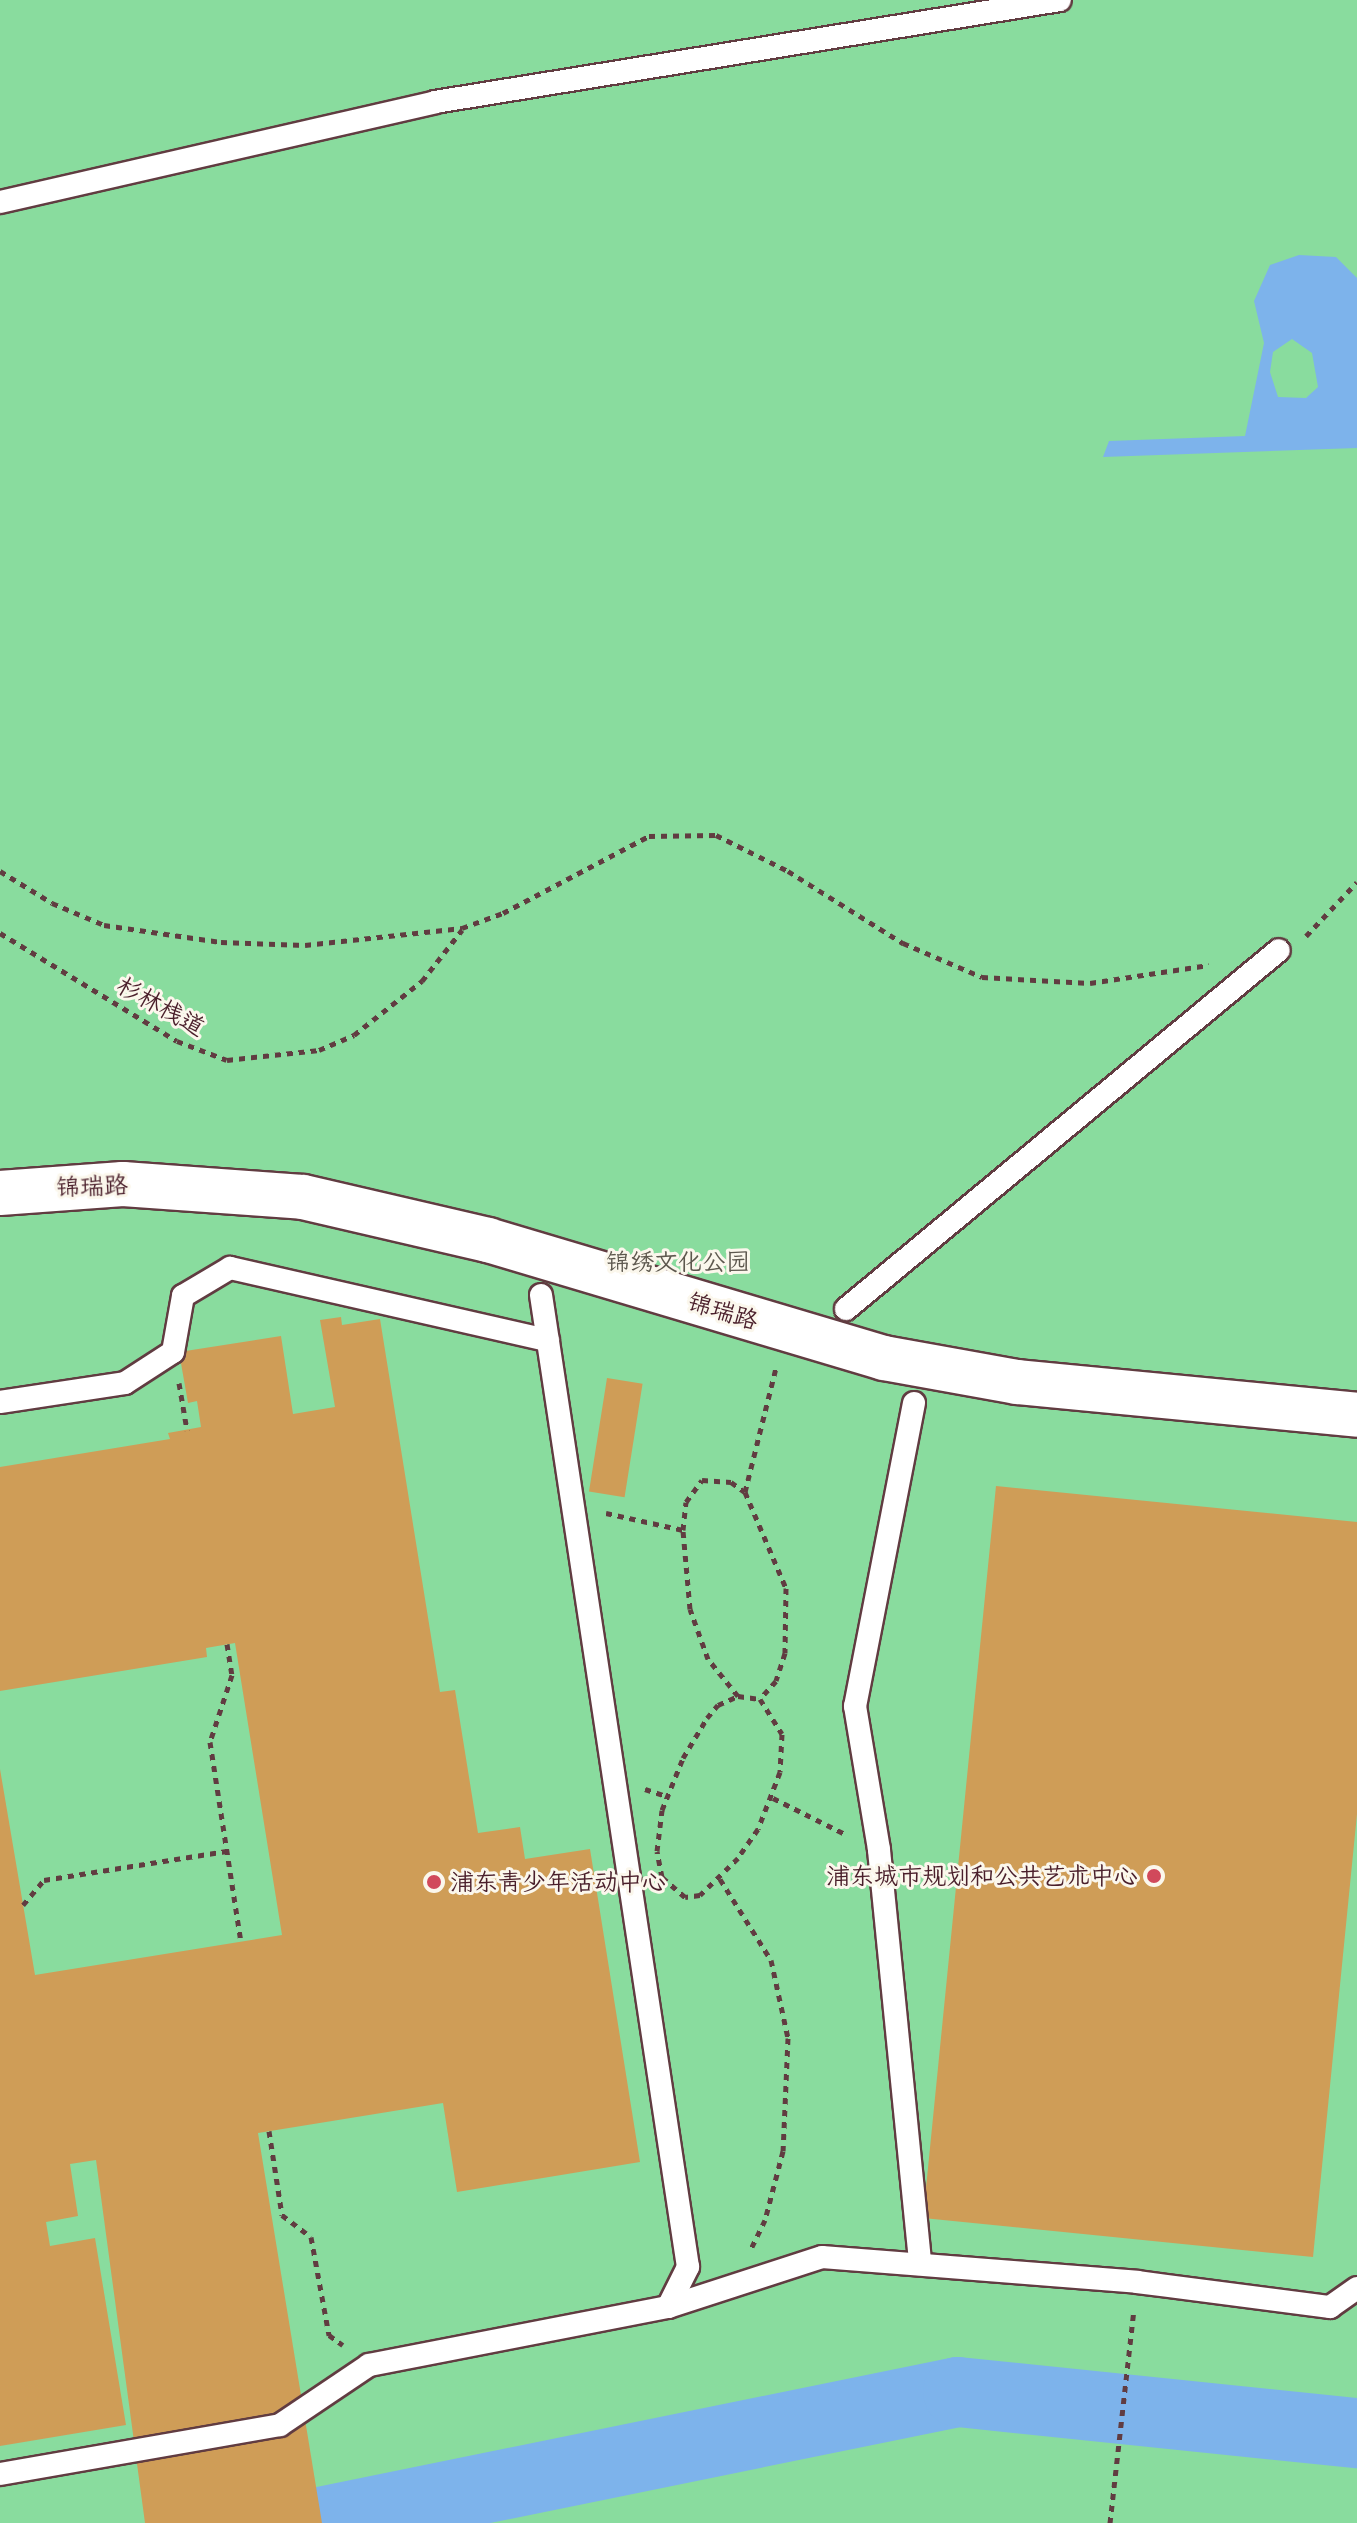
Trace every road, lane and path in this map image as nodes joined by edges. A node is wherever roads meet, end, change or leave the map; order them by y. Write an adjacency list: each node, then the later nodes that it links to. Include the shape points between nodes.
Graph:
1 (1060, 0): 2 (lane, via 435,102)
2 (0, 202)
3 (0, 871): 5 (path, via 52,903 104,925 157,935 305,945)
4 (1357, 882): 7 (path, via 1315,931)
5 (462, 928): 6 (path, 杉林栈道, via 422,981 354,1035 319,1050 227,1060 177,1041); 8 (path, via 503,913 649,836 716,835 788,871 903,943 982,977 1090,983)
6 (0, 933)
7 (1279, 950): 11 (lane)
8 (1214, 965)
9 (0, 1193): 17 (street, 锦瑞路, via 123,1184 303,1197 488,1240 884,1358 1017,1382)
10 (541, 1295): 12 (lane)
11 (846, 1309)
12 (548, 1340): 13 (lane, via 230,1268 183,1296); 20 (lane)
13 (173, 1352): 15 (lane, via 125,1383); 18 (path)
14 (777, 1367): 19 (path)
15 (0, 1402)
16 (914, 1403): 26 (lane, via 855,1706)
17 (1357, 1415)
18 (187, 1430)
19 (745, 1492): 21 (path, via 731,1482 702,1480 686,1502); 24 (path, via 777,1560 789,1621 776,1681)
20 (572, 1506): 21 (path); 36 (lane, via 688,2267)
21 (683, 1530): 23 (path, via 690,1609 708,1659)
22 (227, 1644): 27 (path, via 232,1675 210,1742)
23 (738, 1696): 24 (path); 28 (path, via 718,1705 683,1758 658,1832 662,1877 673,1890 700,1895)
24 (760, 1699): 25 (path, via 782,1734)
25 (773, 1798): 26 (path); 28 (path, via 758,1829)
26 (879, 1850): 32 (lane)
27 (227, 1851): 29 (path, via 44,1880); 30 (path)
28 (720, 1879): 34 (path, via 771,1960 788,2038 783,2151 765,2220)
29 (23, 1905)
30 (241, 1942)
31 (269, 2131): 37 (path, via 282,2215 311,2237 329,2335)
32 (920, 2264): 33 (lane); 34 (lane, via 822,2257)
33 (1137, 2282): 35 (lane, via 1330,2307); 39 (path)
34 (733, 2286): 36 (lane)
35 (1357, 2288)
36 (668, 2307): 37 (lane)
37 (369, 2365): 38 (lane, via 280,2425)
38 (0, 2474)
39 (1110, 2523)

